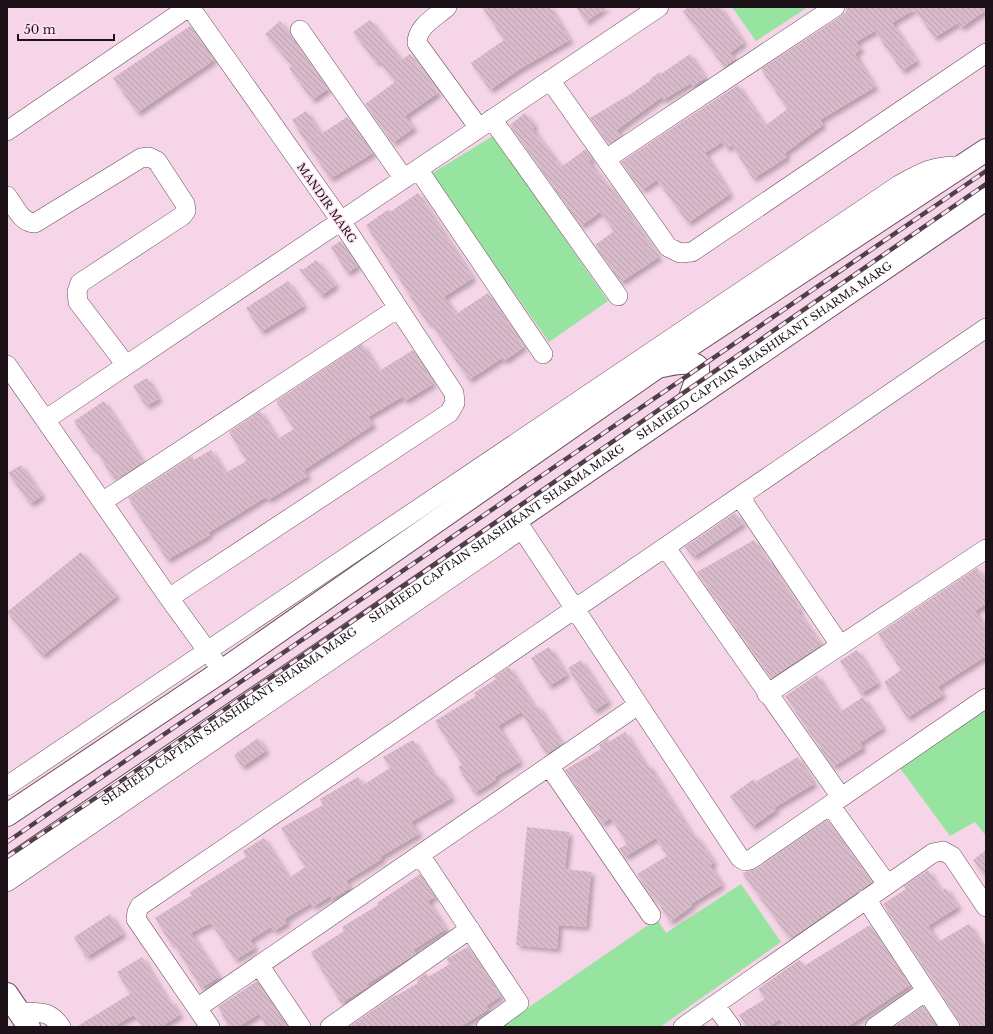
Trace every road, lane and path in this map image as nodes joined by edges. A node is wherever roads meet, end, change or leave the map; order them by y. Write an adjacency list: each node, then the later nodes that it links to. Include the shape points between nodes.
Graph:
1 (190, 7): 9 (street); 16 (street, MANDIR MARG)
2 (447, 7): 8 (street, via 421,29 417,35 417,43)
3 (659, 7): 7 (street)
4 (835, 7): 11 (street)
5 (300, 30): 13 (street)
6 (986, 52): 11 (street, via 692,252 680,253 668,247)
7 (550, 80): 8 (street); 11 (street)
8 (486, 124): 13 (street); 17 (street)
9 (7, 131)
10 (986, 150): 12 (main road)
11 (606, 159)
12 (961, 166): 23 (main road); 33 (street, via 943,166 924,171 899,185)
13 (411, 174): 16 (street); 20 (street)
14 (7, 196): 22 (street, via 23,219 29,223 36,223 141,158 149,157 156,161 185,204 186,211 80,283 77,292 78,302)
15 (986, 199): 24 (main road, SHAHEED CAPTAIN SHASHIKANT SHARMA MARG)
16 (341, 221): 18 (street, MANDIR MARG); 22 (street)
17 (618, 296)
18 (398, 308): 27 (street); 30 (street, MANDIR MARG, via 454,393 455,403 449,413)
19 (986, 328): 26 (street)
20 (543, 354)
21 (7, 364): 25 (street)
22 (126, 365): 25 (street)
23 (659, 366): 24 (main road, via 687,363 698,367 698,375); 34 (main road)
24 (688, 403): 43 (main road, SHAHEED CAPTAIN SHASHIKANT SHARMA MARG)
25 (46, 420): 27 (street)
26 (740, 497): 28 (street); 32 (street)
27 (102, 502): 30 (street)
28 (666, 548): 31 (street); 35 (street)
29 (983, 557): 32 (street)
30 (169, 598): 33 (street)
31 (575, 609): 37 (street); 44 (street, via 522,529); 54 (street, via 140,906 136,919)
32 (840, 646): 35 (street)
33 (207, 650): 34 (street); 39 (street)
34 (222, 671): 41 (main road)
35 (767, 694): 40 (street)
36 (986, 698): 40 (street)
37 (638, 705): 38 (street); 40 (street, via 740,858 745,861)
38 (549, 766): 42 (street); 48 (street)
39 (7, 786)
40 (835, 801): 45 (street)
41 (7, 815)
42 (420, 855): 49 (street); 50 (street)
43 (11, 867)
44 (7, 882)
45 (887, 884): 46 (street); 47 (street, via 933,853 943,851 952,856)
46 (866, 899): 51 (street); 53 (street)
47 (986, 907)
48 (651, 915)
49 (470, 929): 59 (street); 60 (street, via 520,1003)
50 (259, 965): 54 (street); 58 (street)
51 (926, 991): 63 (street); 64 (street)
52 (7, 994): 55 (main road)
53 (715, 1005): 61 (street); 62 (street)
54 (197, 1008): 57 (street)
55 (24, 1020): 56 (street, via 50,1014)
56 (61, 1027)
57 (210, 1027)
58 (301, 1027)
59 (330, 1027)
60 (486, 1027)
61 (683, 1027)
62 (731, 1027)
63 (874, 1027)
64 (950, 1027)

